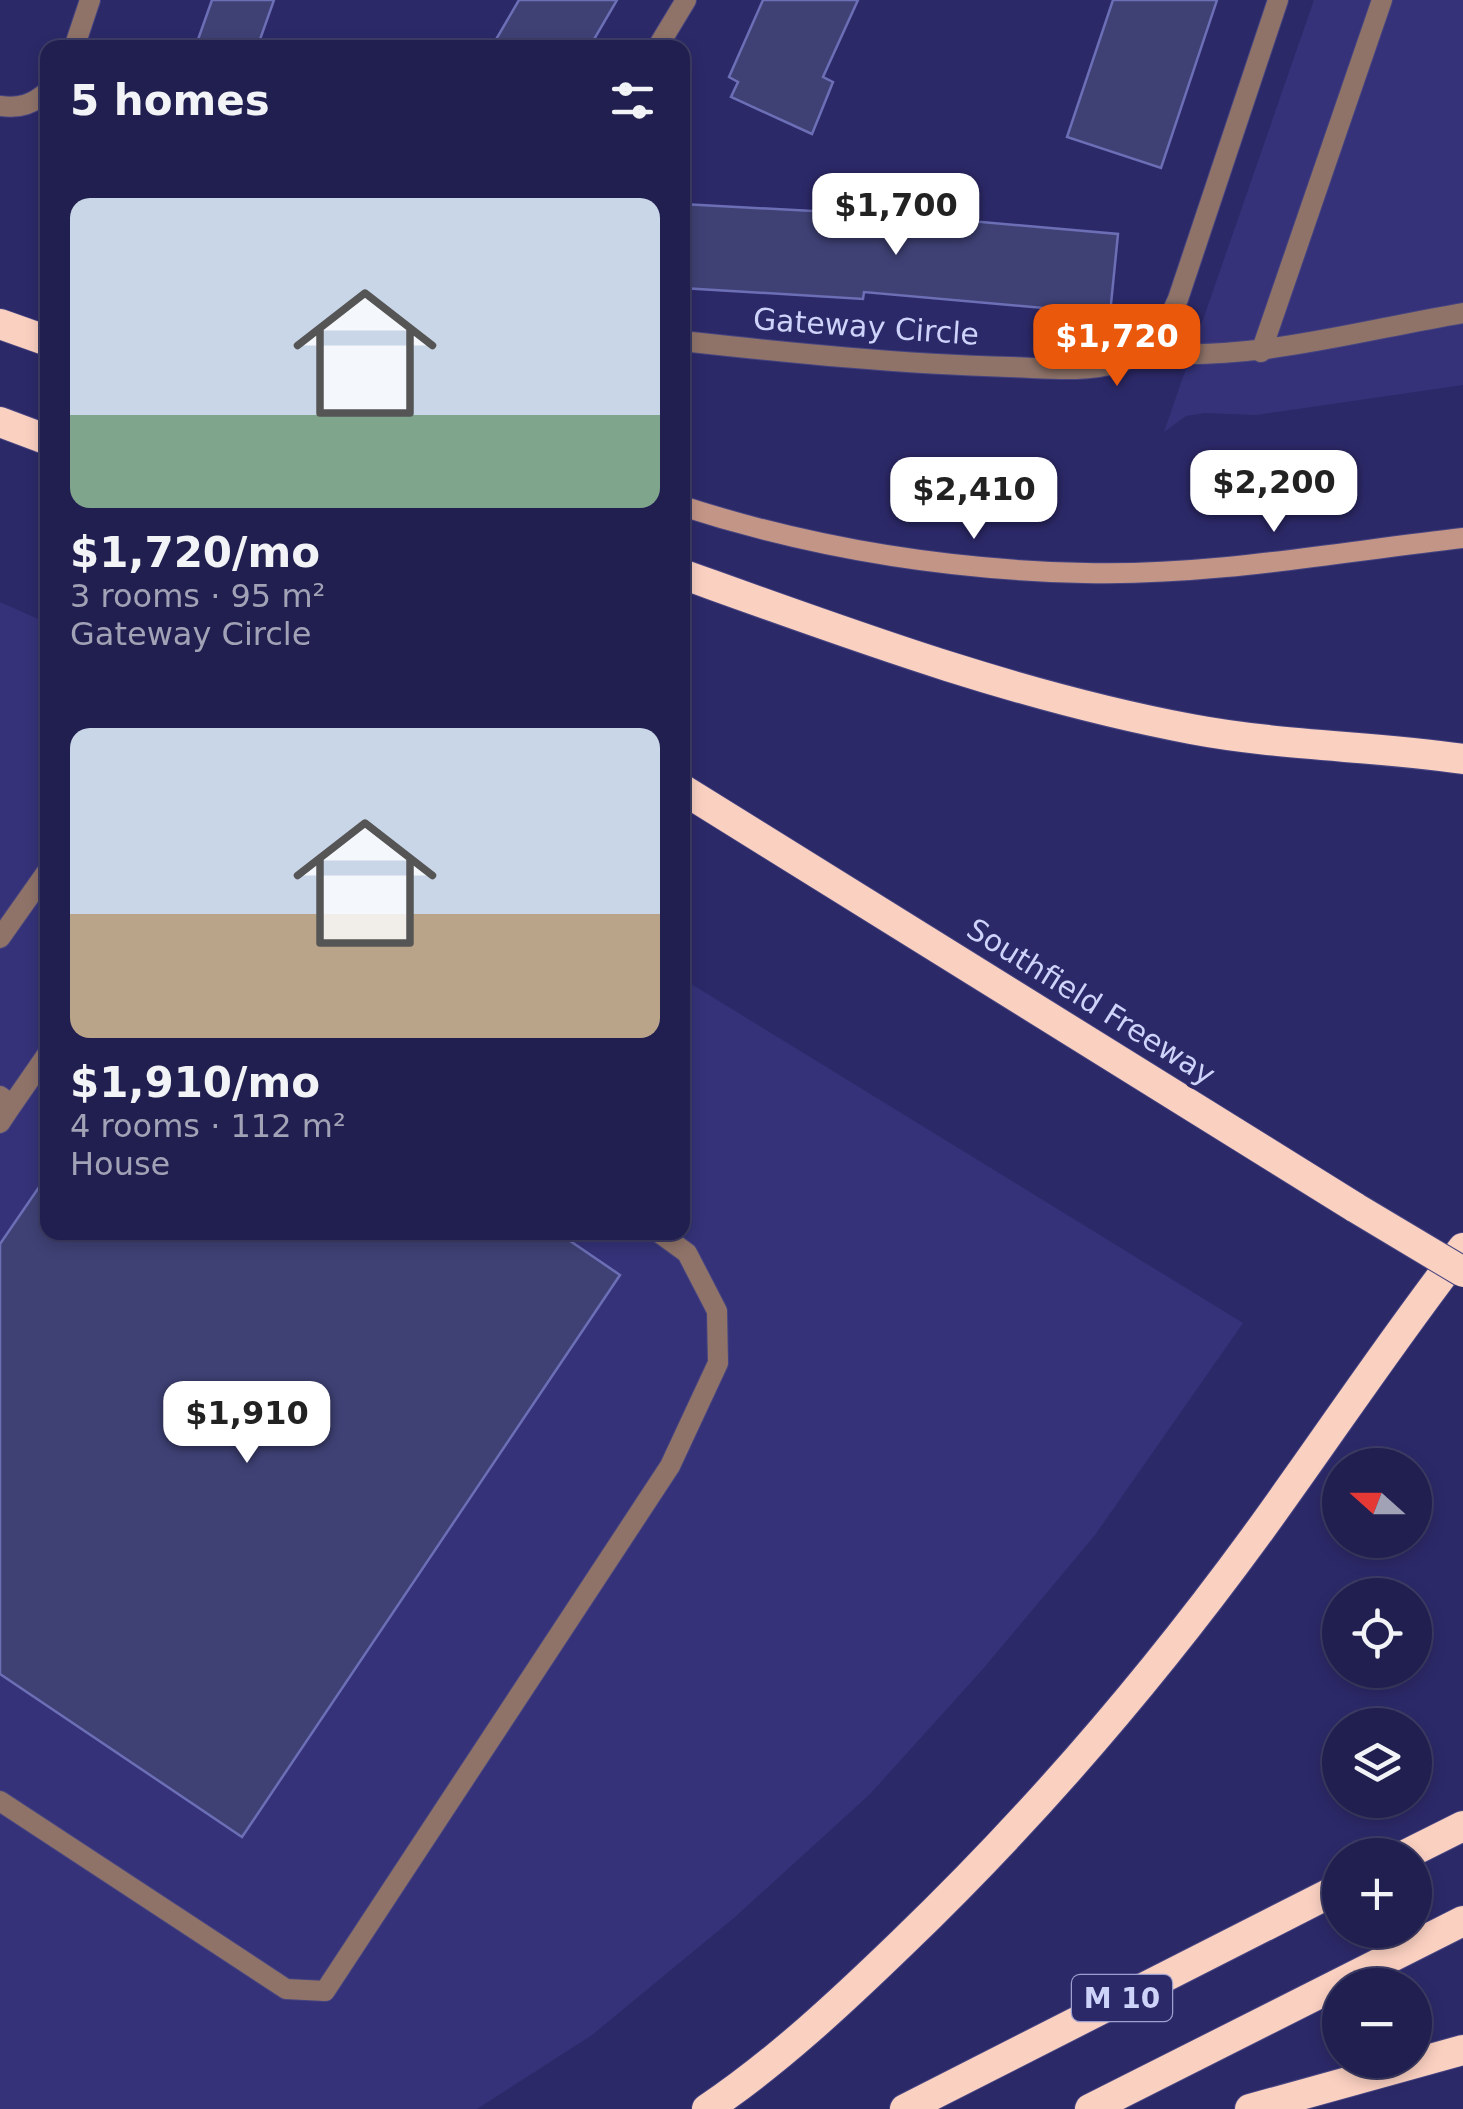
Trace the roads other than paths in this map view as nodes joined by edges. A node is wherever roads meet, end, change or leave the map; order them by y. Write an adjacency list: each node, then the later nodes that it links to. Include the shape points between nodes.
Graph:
1 (90, 0): 5 (street)
2 (686, 0): 6 (street)
3 (1278, 0): 14 (street, via 1178,300)
4 (1382, 0): 15 (street)
5 (77, 40)
6 (662, 40)
7 (40, 98): 8 (street)
8 (7, 107)
9 (1463, 313): 15 (street)
10 (0, 320): 11 (main road); 12 (highway)
11 (40, 322)
12 (40, 338)
13 (690, 342): 14 (street, Gateway Circle, via 961,366 1074,368)
14 (1142, 352): 15 (street)
15 (1260, 352)
16 (0, 422): 17 (highway)
17 (40, 437)
18 (690, 508): 19 (main road, via 857,553 1087,574)
19 (1463, 538)
20 (690, 577): 21 (highway, via 889,649 1075,704 1264,740)
21 (1461, 758)
22 (690, 794): 29 (highway, Southfield Freeway, bridge)
23 (40, 881): 24 (street)
24 (0, 938)
25 (40, 1063): 26 (street)
26 (4, 1108)
27 (670, 1240): 30 (street, via 687,1252 717,1310 718,1363 670,1466 326,1991 286,1989)
28 (1463, 1248): 36 (highway, via 1255,1537 1074,1765 854,1990)
29 (1463, 1272)
30 (0, 1801)
31 (1463, 1826): 32 (highway)
32 (1432, 1842)
33 (1322, 1897): 37 (highway, M 10)
34 (1463, 1921): 38 (highway, M 10)
35 (1463, 2050): 39 (highway)
36 (707, 2109)
37 (904, 2109)
38 (1090, 2109)
39 (1250, 2109)

